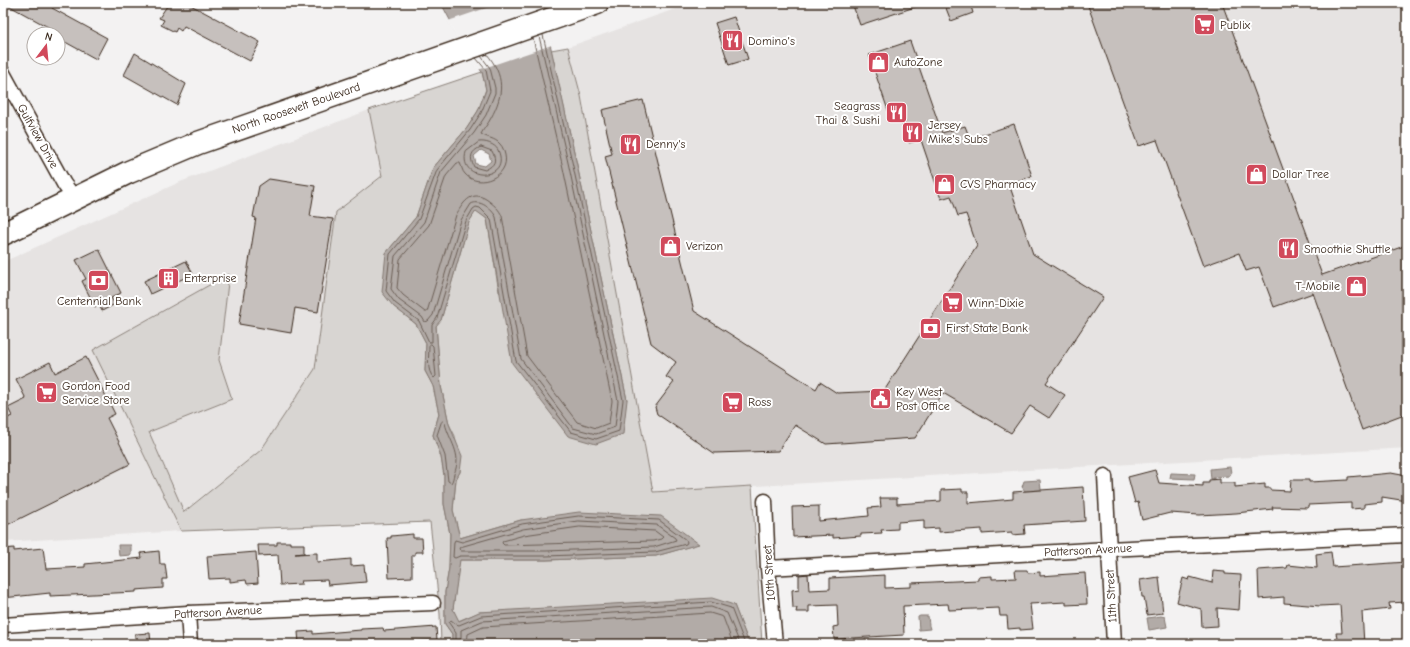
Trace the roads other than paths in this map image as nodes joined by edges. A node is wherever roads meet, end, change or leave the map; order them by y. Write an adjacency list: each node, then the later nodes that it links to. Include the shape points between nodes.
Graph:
1 (597, 3): 3 (main road, North Roosevelt Boulevard, via 198,143 129,172)
2 (3, 73): 3 (street, Gulfview Drive, via 64,184)
3 (75, 199): 4 (main road, North Roosevelt Boulevard)
4 (3, 234)
5 (1105, 476): 8 (street, 11th Street)
6 (764, 501): 9 (street, 10th Street)
7 (1407, 535): 8 (street, Patterson Avenue)
8 (1108, 548): 9 (street, Patterson Avenue); 15 (street, 11th Street)
9 (768, 568): 14 (street, 10th Street)
10 (433, 603): 11 (street, Patterson Avenue)
11 (188, 613): 12 (street, Patterson Avenue); 13 (street)
12 (3, 625)
13 (190, 644)
14 (775, 644)
15 (1114, 644)

